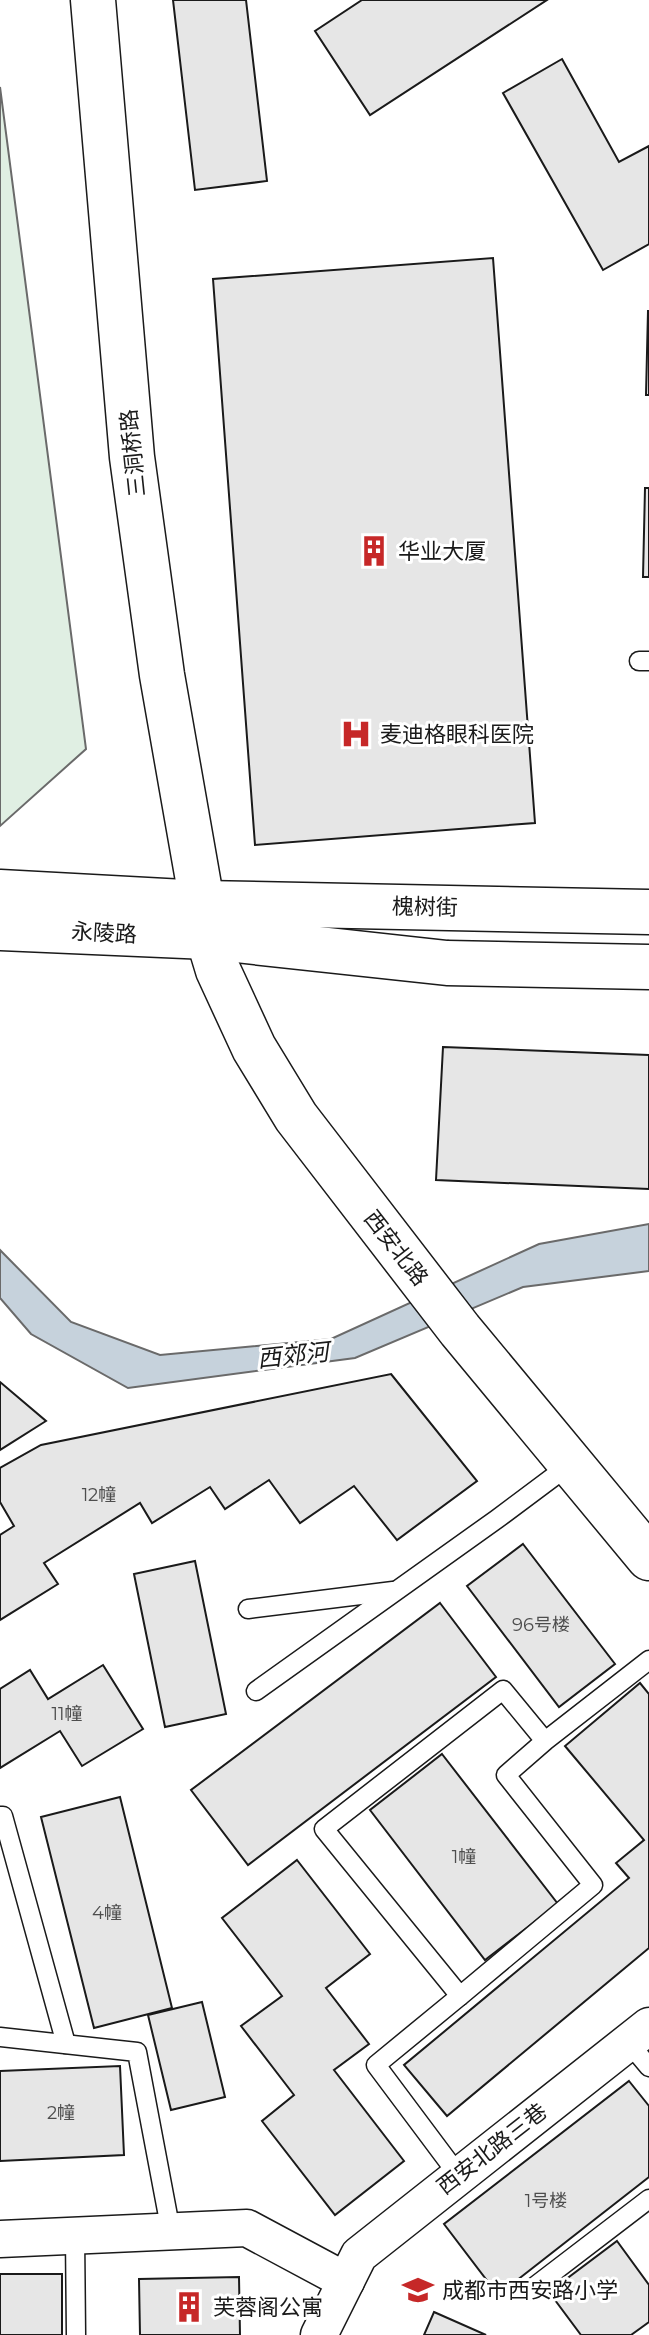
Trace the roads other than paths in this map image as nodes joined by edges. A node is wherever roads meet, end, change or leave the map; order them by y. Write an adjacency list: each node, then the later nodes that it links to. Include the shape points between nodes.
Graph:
1 (93, 0): 4 (street, 三洞桥路, via 132,457 162,675)
2 (0, 892): 4 (street, 永陵路)
3 (649, 912): 4 (street, 槐树街)
4 (205, 920): 5 (street, 永陵路); 6 (street, via 447,963); 7 (street, 西安北路, via 218,970 254,1048 296,1117 460,1330)
5 (0, 928)
6 (649, 967)
7 (572, 1463): 8 (street, 西安北路); 9 (lane)
8 (649, 1558)
9 (396, 1591): 10 (lane); 12 (lane)
10 (248, 1609)
11 (649, 1660): 13 (lane)
12 (256, 1691)
13 (545, 1741): 15 (lane, via 506,1775 593,1885); 15 (lane, via 503,1690 324,1829)
14 (0, 1816): 17 (lane)
15 (460, 1996): 19 (lane, via 376,2065)
16 (0, 2037): 17 (lane)
17 (66, 2044): 21 (lane, via 137,2052)
18 (642, 2045): 19 (street, 西安北路三巷)
19 (459, 2176): 24 (street, 西安北路三巷, via 359,2255)
20 (649, 2199): 25 (lane)
21 (171, 2232): 22 (street); 24 (street, via 247,2228)
22 (75, 2235): 23 (street); 26 (lane)
23 (0, 2239)
24 (346, 2281): 27 (street, 西安北路三巷)
25 (530, 2290)
26 (76, 2335)
27 (319, 2335)

